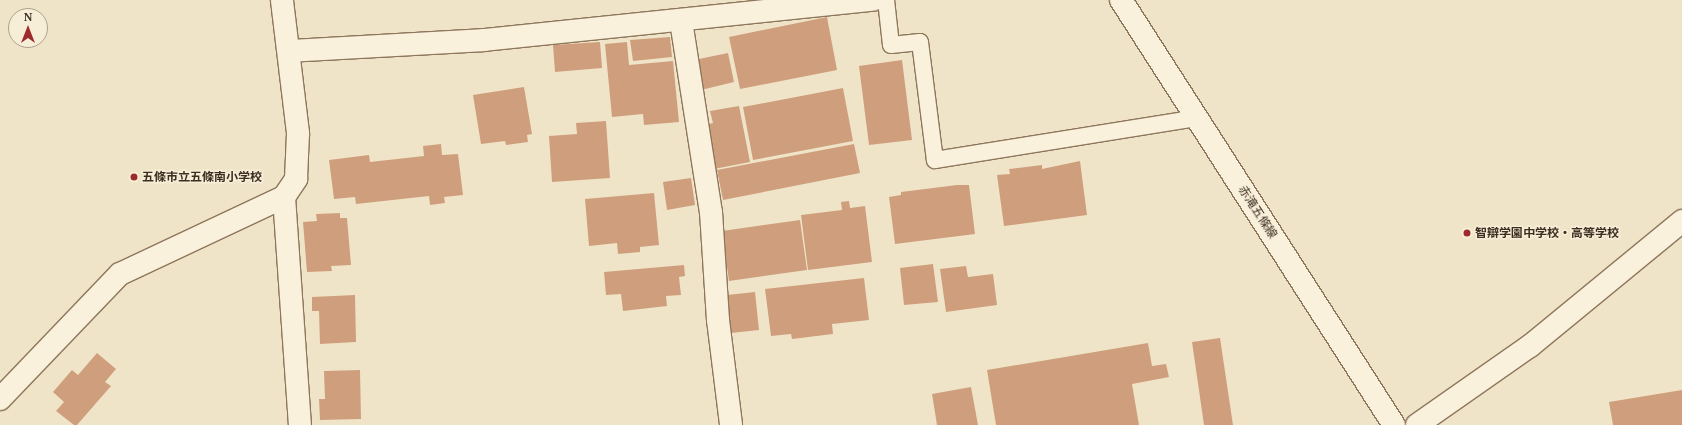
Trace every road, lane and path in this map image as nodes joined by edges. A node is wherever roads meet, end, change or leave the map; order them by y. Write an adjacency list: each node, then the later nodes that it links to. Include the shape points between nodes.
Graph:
1 (282, 0): 6 (street)
2 (873, 0): 5 (street)
3 (886, 0): 7 (lane, via 891,46 920,42 935,160)
4 (1122, 0): 7 (street, 赤滝五條線)
5 (681, 21): 6 (street, via 484,40); 12 (street, via 711,212 718,320)
6 (289, 51): 8 (street, via 298,133 296,179)
7 (1198, 118): 13 (street, 赤滝五條線)
8 (284, 197): 10 (street, via 120,274); 11 (street)
9 (1682, 221): 14 (street, via 1530,346)
10 (0, 399)
11 (300, 425)
12 (730, 425)
13 (1394, 425)
14 (1417, 425)

